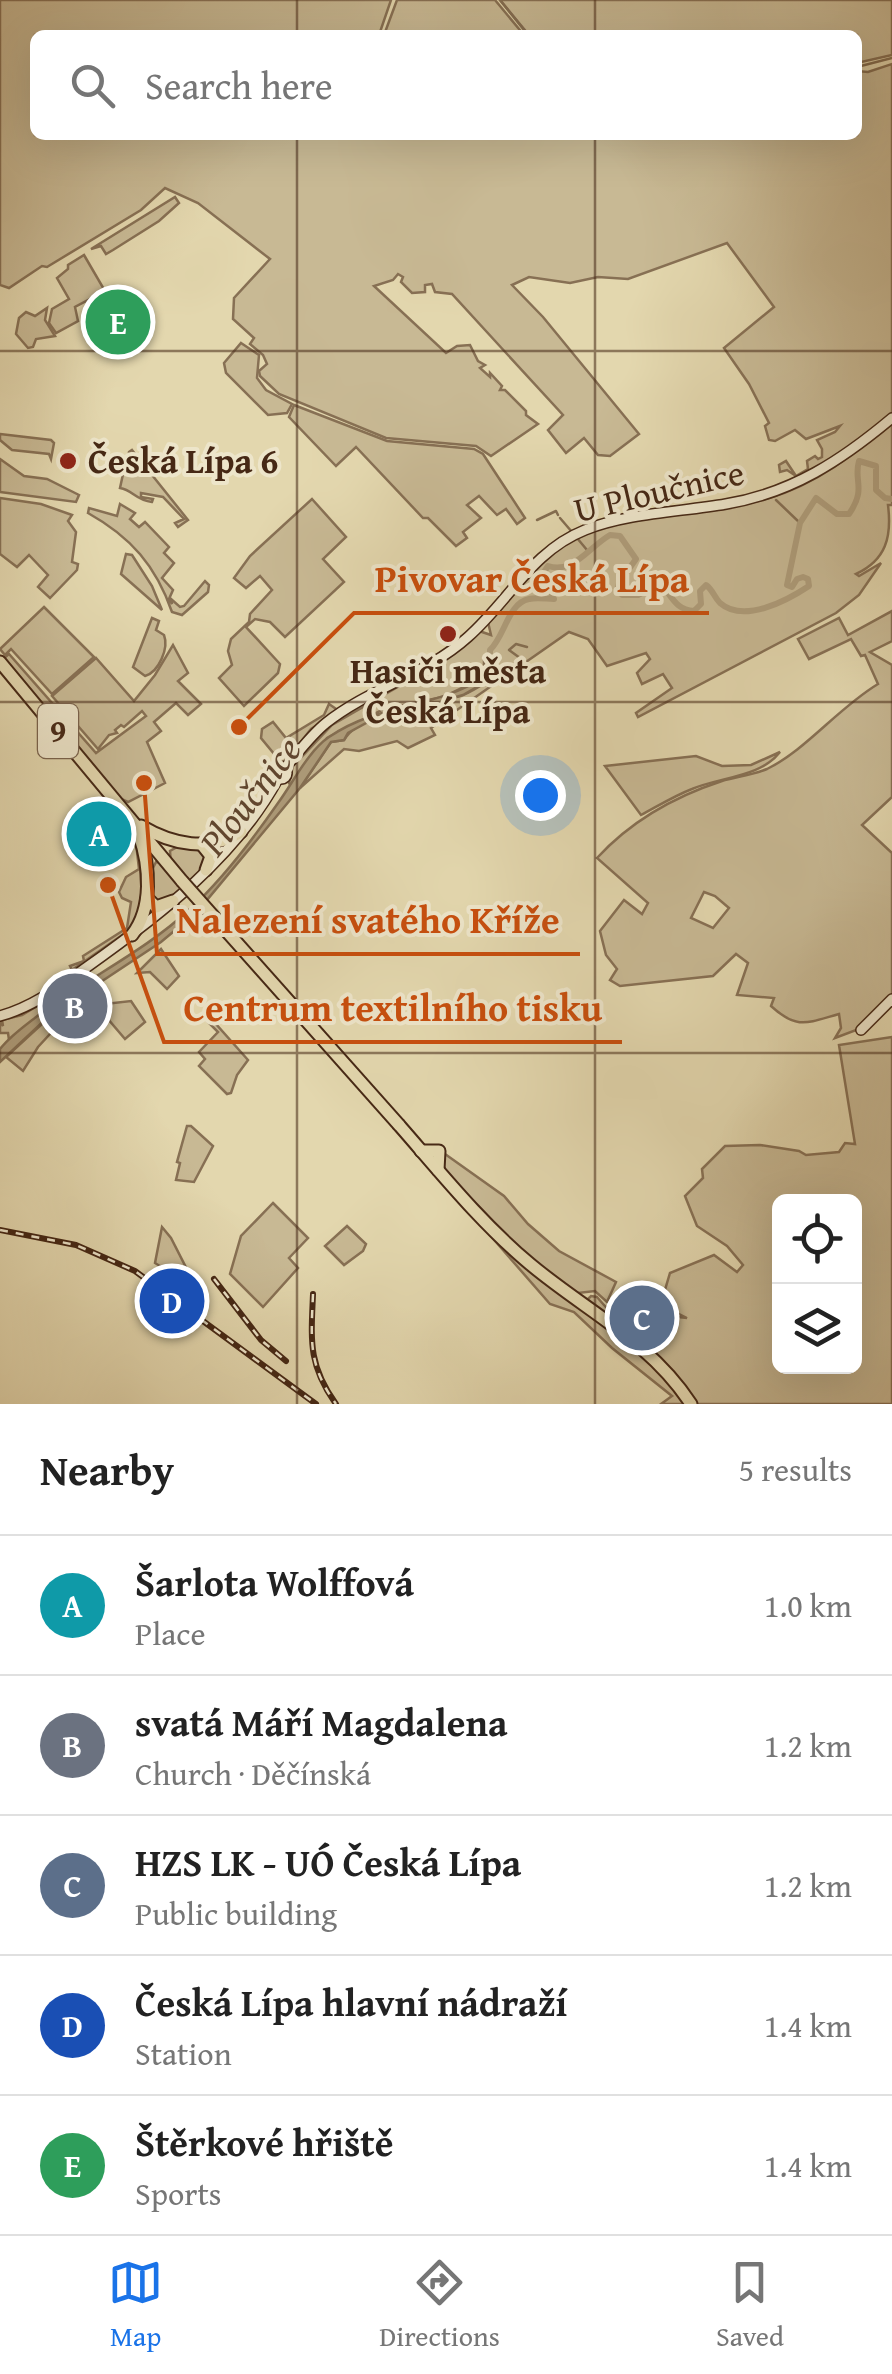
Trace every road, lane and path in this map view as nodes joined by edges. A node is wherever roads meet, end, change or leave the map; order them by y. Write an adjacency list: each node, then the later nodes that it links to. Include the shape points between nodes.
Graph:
1 (892, 418): 4 (main road, U Ploučnice, via 826,468 760,497 608,523 562,542 452,650 326,723 276,770 278,779)
2 (0, 662): 3 (main road, 9)
3 (130, 818): 5 (main road); 8 (main road, 9); 10 (main road)
4 (241, 832): 6 (main road); 7 (main road, U Ploučnice)
5 (186, 843): 6 (main road); 8 (main road, via 170,848)
6 (206, 846): 7 (main road); 9 (main road)
7 (222, 853): 9 (main road, U Ploučnice)
8 (169, 866): 10 (main road, via 156,860); 11 (main road, 9)
9 (206, 870): 11 (main road, U Ploučnice)
10 (146, 872): 13 (main road)
11 (187, 883): 12 (main road, U Ploučnice); 18 (main road, 9, bridge, via 421,1150 440,1151 438,1170 529,1264 650,1354)
12 (174, 901): 13 (main road, U Ploučnice); 13 (main road)
13 (149, 908): 14 (main road)
14 (132, 935): 16 (main road, via 25,1008)
15 (892, 998): 17 (main road)
16 (0, 1016)
17 (861, 1030)
18 (691, 1404)

